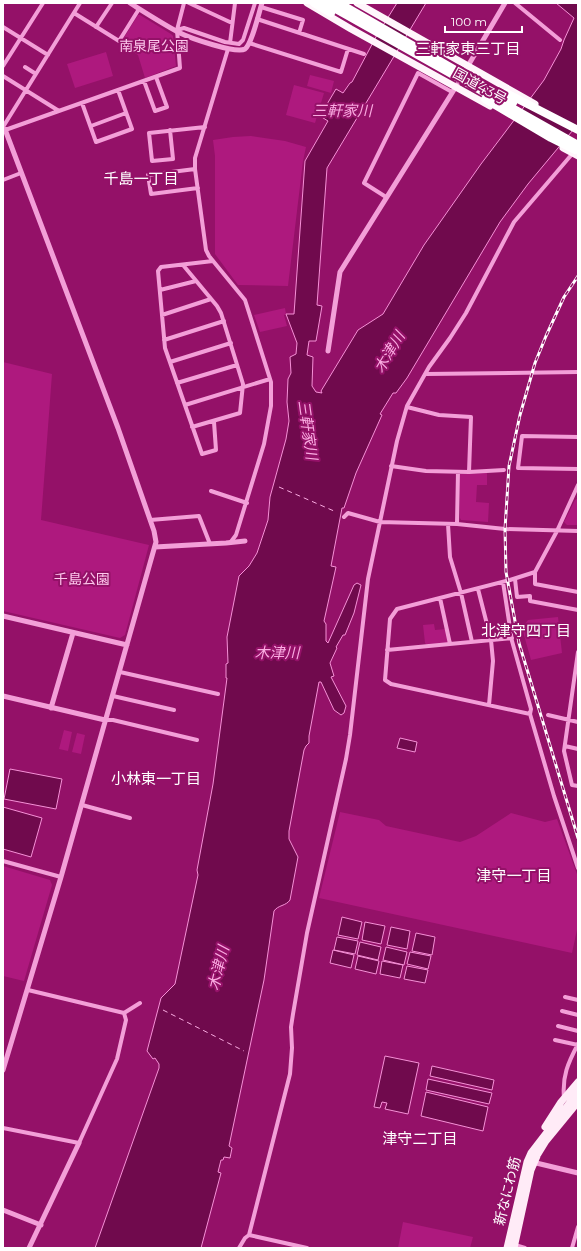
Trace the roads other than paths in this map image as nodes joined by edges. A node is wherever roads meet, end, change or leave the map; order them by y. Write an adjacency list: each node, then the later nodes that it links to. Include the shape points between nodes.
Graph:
1 (43, 3): 26 (street)
2 (80, 3): 19 (street)
3 (112, 3): 23 (street)
4 (130, 3): 18 (street)
5 (184, 3): 24 (street)
6 (189, 3): 21 (street)
7 (235, 3): 21 (street)
8 (255, 3): 28 (street, via 243,40 239,44)
9 (307, 3): 57 (highway, 国道43号)
10 (314, 3): 32 (highway, via 364,31)
11 (325, 3): 32 (highway)
12 (339, 3): 32 (highway)
13 (349, 3): 32 (highway, via 388,27)
14 (357, 3): 53 (highway, 国道43号)
15 (505, 3): 45 (street)
16 (514, 3): 27 (street)
17 (261, 5): 20 (street); 25 (street, via 303,20)
18 (139, 8): 23 (street, via 119,41); 24 (street)
19 (74, 13): 23 (street); 34 (street)
20 (257, 19): 25 (street); 29 (street)
21 (232, 23): 28 (street)
22 (3, 27): 26 (street)
23 (96, 27)
24 (177, 30): 28 (street, via 184,28); 30 (street); 40 (street, via 180,68)
25 (299, 33): 31 (street)
26 (21, 38): 34 (street); 35 (street)
27 (560, 40)
28 (230, 43)
29 (249, 43): 30 (street, via 241,50); 31 (street, via 341,72)
30 (228, 49): 51 (street)
31 (348, 49): 33 (street)
32 (414, 49): 37 (highway); 42 (highway)
33 (364, 54)
34 (48, 55): 38 (street)
35 (3, 66)
36 (25, 67): 38 (street)
37 (444, 70): 57 (highway); 57 (highway, via 497,107)
38 (36, 74): 44 (street)
39 (3, 76): 44 (street)
40 (156, 77): 41 (street); 41 (street, via 167,107 155,111)
41 (144, 81): 43 (street)
42 (477, 82): 46 (highway); 53 (highway)
43 (118, 90): 47 (street); 49 (street)
44 (26, 91): 48 (street); 52 (street)
45 (452, 92): 62 (street); 62 (street, via 418,73 364,183)
46 (507, 98): 55 (highway); 56 (highway)
47 (82, 103): 48 (street); 50 (street)
48 (59, 111): 52 (street, via 8,129)
49 (126, 113): 50 (street); 50 (street, via 132,129 96,142)
50 (91, 126)
51 (205, 127): 54 (street); 58 (street, via 197,152)
52 (3, 128): 59 (street)
53 (578, 129)
54 (170, 130): 54 (street, via 173,158 152,161 149,133)
55 (578, 134)
56 (578, 140)
57 (577, 151): 76 (street, via 514,222 466,313)
58 (196, 169): 61 (street); 61 (street, via 148,175 151,194)
59 (21, 173): 60 (street); 94 (street, via 118,428)
60 (3, 180)
61 (198, 188): 63 (street, via 205,244)
62 (386, 197): 72 (street, via 340,272)
63 (213, 261): 64 (street); 77 (street, via 245,300)
64 (183, 265): 65 (street); 66 (street, via 159,268)
65 (196, 280): 66 (street); 67 (street)
66 (160, 290): 68 (street)
67 (211, 299): 68 (street); 69 (street)
68 (162, 315): 70 (street)
69 (224, 321): 70 (street); 71 (street)
70 (164, 340): 73 (street)
71 (231, 343): 73 (street); 74 (street)
72 (328, 351)
73 (170, 362): 78 (street)
74 (237, 365): 78 (street); 79 (street)
75 (578, 372): 76 (street)
76 (426, 374): 81 (street)
77 (270, 379): 79 (street); 92 (street, via 271,402 264,444)
78 (177, 383): 80 (street)
79 (244, 388): 80 (street); 82 (street, via 240,412)
80 (185, 405): 83 (street)
81 (407, 407): 85 (street); 89 (street, via 439,415 471,417)
82 (214, 422): 83 (street); 83 (street, via 216,450 202,454)
83 (192, 427)
84 (578, 437): 86 (street, via 522,436 518,468)
85 (391, 466): 88 (street); 95 (street)
86 (578, 469)
87 (504, 470): 89 (street)
88 (458, 472): 89 (street); 97 (street)
89 (469, 472)
90 (578, 485): 99 (street)
91 (211, 491): 92 (street)
92 (247, 503): 101 (street, via 236,535)
93 (344, 517): 95 (street, via 348,513)
94 (150, 520): 102 (street, via 199,516); 103 (street, via 156,537)
95 (380, 522): 96 (street); 168 (street, via 368,579 346,759 307,933 293,1014 290,1074)
96 (448, 524): 97 (street); 109 (street, via 450,557)
97 (457, 524): 99 (street)
98 (578, 530): 99 (street)
99 (556, 531): 104 (street)
100 (245, 541): 101 (street)
101 (230, 543): 102 (street)
102 (210, 544): 103 (street)
103 (155, 547): 118 (street)
104 (535, 572): 105 (street); 108 (street, via 535,584)
105 (515, 579): 106 (street); 111 (street, via 517,597 530,596 530,601)
106 (503, 582): 107 (street); 114 (street)
107 (478, 589): 109 (street); 115 (street)
108 (578, 592)
109 (461, 593): 110 (street); 116 (street)
110 (440, 598): 117 (street); 119 (street, via 397,609 390,619)
111 (578, 610)
112 (3, 616): 113 (street)
113 (73, 632): 118 (street); 128 (street)
114 (512, 638): 115 (street); 130 (street)
115 (491, 640): 116 (street); 127 (street, via 493,661)
116 (472, 642): 117 (street)
117 (450, 644): 119 (street)
118 (127, 645): 122 (street)
119 (387, 650): 127 (street, via 385,680 391,684)
120 (578, 652): 121 (street)
121 (577, 660): 123 (street)
122 (120, 672): 124 (street); 126 (street)
123 (576, 679): 132 (street)
124 (218, 694)
125 (3, 696): 128 (street)
126 (113, 696): 129 (street); 133 (street)
127 (489, 705): 130 (street)
128 (51, 708): 133 (street)
129 (174, 710)
130 (530, 714): 142 (street)
131 (548, 715): 132 (street)
132 (568, 719): 134 (street); 136 (street)
133 (105, 720): 135 (street); 139 (street)
134 (578, 722)
135 (196, 740)
136 (565, 746): 137 (street); 138 (street, via 572,785)
137 (578, 749)
138 (578, 786)
139 (82, 805): 140 (street); 143 (street)
140 (130, 818)
141 (3, 861): 143 (street)
142 (578, 867)
143 (61, 878): 144 (street)
144 (28, 990): 149 (street); 155 (street)
145 (565, 997): 146 (street)
146 (578, 1000)
147 (140, 1003): 149 (street)
148 (562, 1011): 150 (street)
149 (124, 1013): 162 (street, via 126,1020 117,1059)
150 (578, 1015)
151 (558, 1026): 152 (street)
152 (578, 1031)
153 (555, 1040): 154 (street)
154 (578, 1045): 159 (street, via 565,1070)
155 (5, 1056): 156 (street)
156 (3, 1070)
157 (578, 1082): 159 (main road)
158 (578, 1092): 163 (main road, 新なにわ筋, via 550,1126)
159 (564, 1098): 163 (main road, via 539,1136)
160 (578, 1102): 163 (main road)
161 (3, 1128): 162 (street)
162 (79, 1143): 166 (street)
163 (532, 1158): 164 (street); 170 (main road, 新なにわ筋); 174 (main road, 新なにわ筋)
164 (578, 1173)
165 (3, 1210): 166 (street)
166 (41, 1225): 171 (street)
167 (578, 1227): 176 (street)
168 (249, 1235): 169 (street); 172 (street)
169 (300, 1247): 173 (street)
170 (514, 1247): 175 (street)
171 (29, 1248)
172 (239, 1248)
173 (307, 1248)
174 (507, 1248)
175 (525, 1248)
176 (572, 1248)

